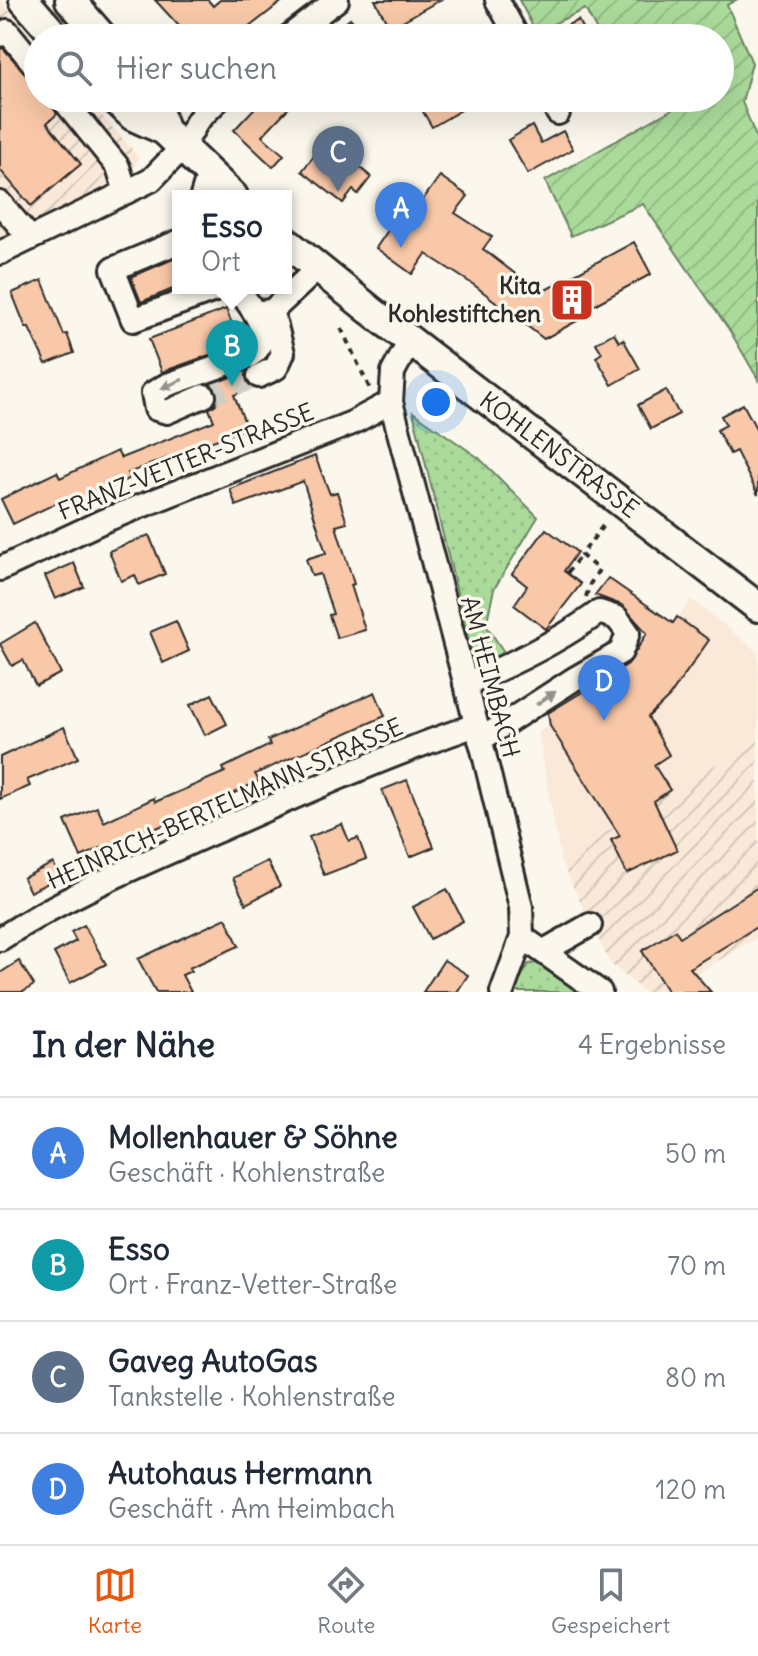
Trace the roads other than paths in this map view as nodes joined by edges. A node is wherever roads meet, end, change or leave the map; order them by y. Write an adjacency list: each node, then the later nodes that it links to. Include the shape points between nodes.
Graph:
1 (24, 0): 5 (main road)
2 (70, 0): 6 (main road)
3 (337, 0): 7 (street)
4 (497, 0): 8 (street)
5 (45, 24)
6 (91, 24)
7 (305, 24)
8 (510, 24)
9 (0, 35): 10 (street, via 7,31)
10 (24, 52)
11 (73, 112): 17 (street, via 118,167)
12 (129, 112): 15 (main road)
13 (161, 112): 15 (main road)
14 (206, 112): 15 (street)
15 (173, 139): 16 (main road); 17 (street, via 151,180)
16 (206, 185)
17 (126, 192): 19 (street)
18 (0, 203): 19 (street)
19 (30, 238): 22 (street)
20 (172, 244): 25 (street, via 113,269 133,320)
21 (292, 247): 23 (main road, KOHLENSTRASSE)
22 (0, 253)
23 (317, 269): 24 (street); 29 (main road, KOHLENSTRASSE)
24 (292, 289)
25 (204, 294)
26 (244, 294): 28 (street)
27 (286, 294): 28 (street)
28 (264, 312): 30 (street, via 283,353 276,368); 31 (street, one-way to 31, via 259,350 153,393 156,409 167,412)
29 (410, 341): 32 (street, AM HEIMBACH, via 393,372); 34 (main road, KOHLENSTRASSE)
30 (259, 376)
31 (204, 396)
32 (391, 402): 33 (street, FRANZ-VETTER-STRASSE); 35 (street, AM HEIMBACH)
33 (0, 569)
34 (758, 607)
35 (465, 684): 36 (street, AM HEIMBACH); 36 (street, HEINRICH-BERTELMANN-STRASSE, one-way to 35, via 621,652 628,633 617,618 599,612 576,629)
36 (478, 733): 38 (street, AM HEIMBACH, via 521,907); 39 (street, HEINRICH-BERTELMANN-STRASSE, via 426,742 310,789 144,863)
37 (590, 925): 40 (street)
38 (522, 937): 40 (street); 41 (street)
39 (0, 939)
40 (544, 951): 42 (street)
41 (502, 992)
42 (600, 992)

